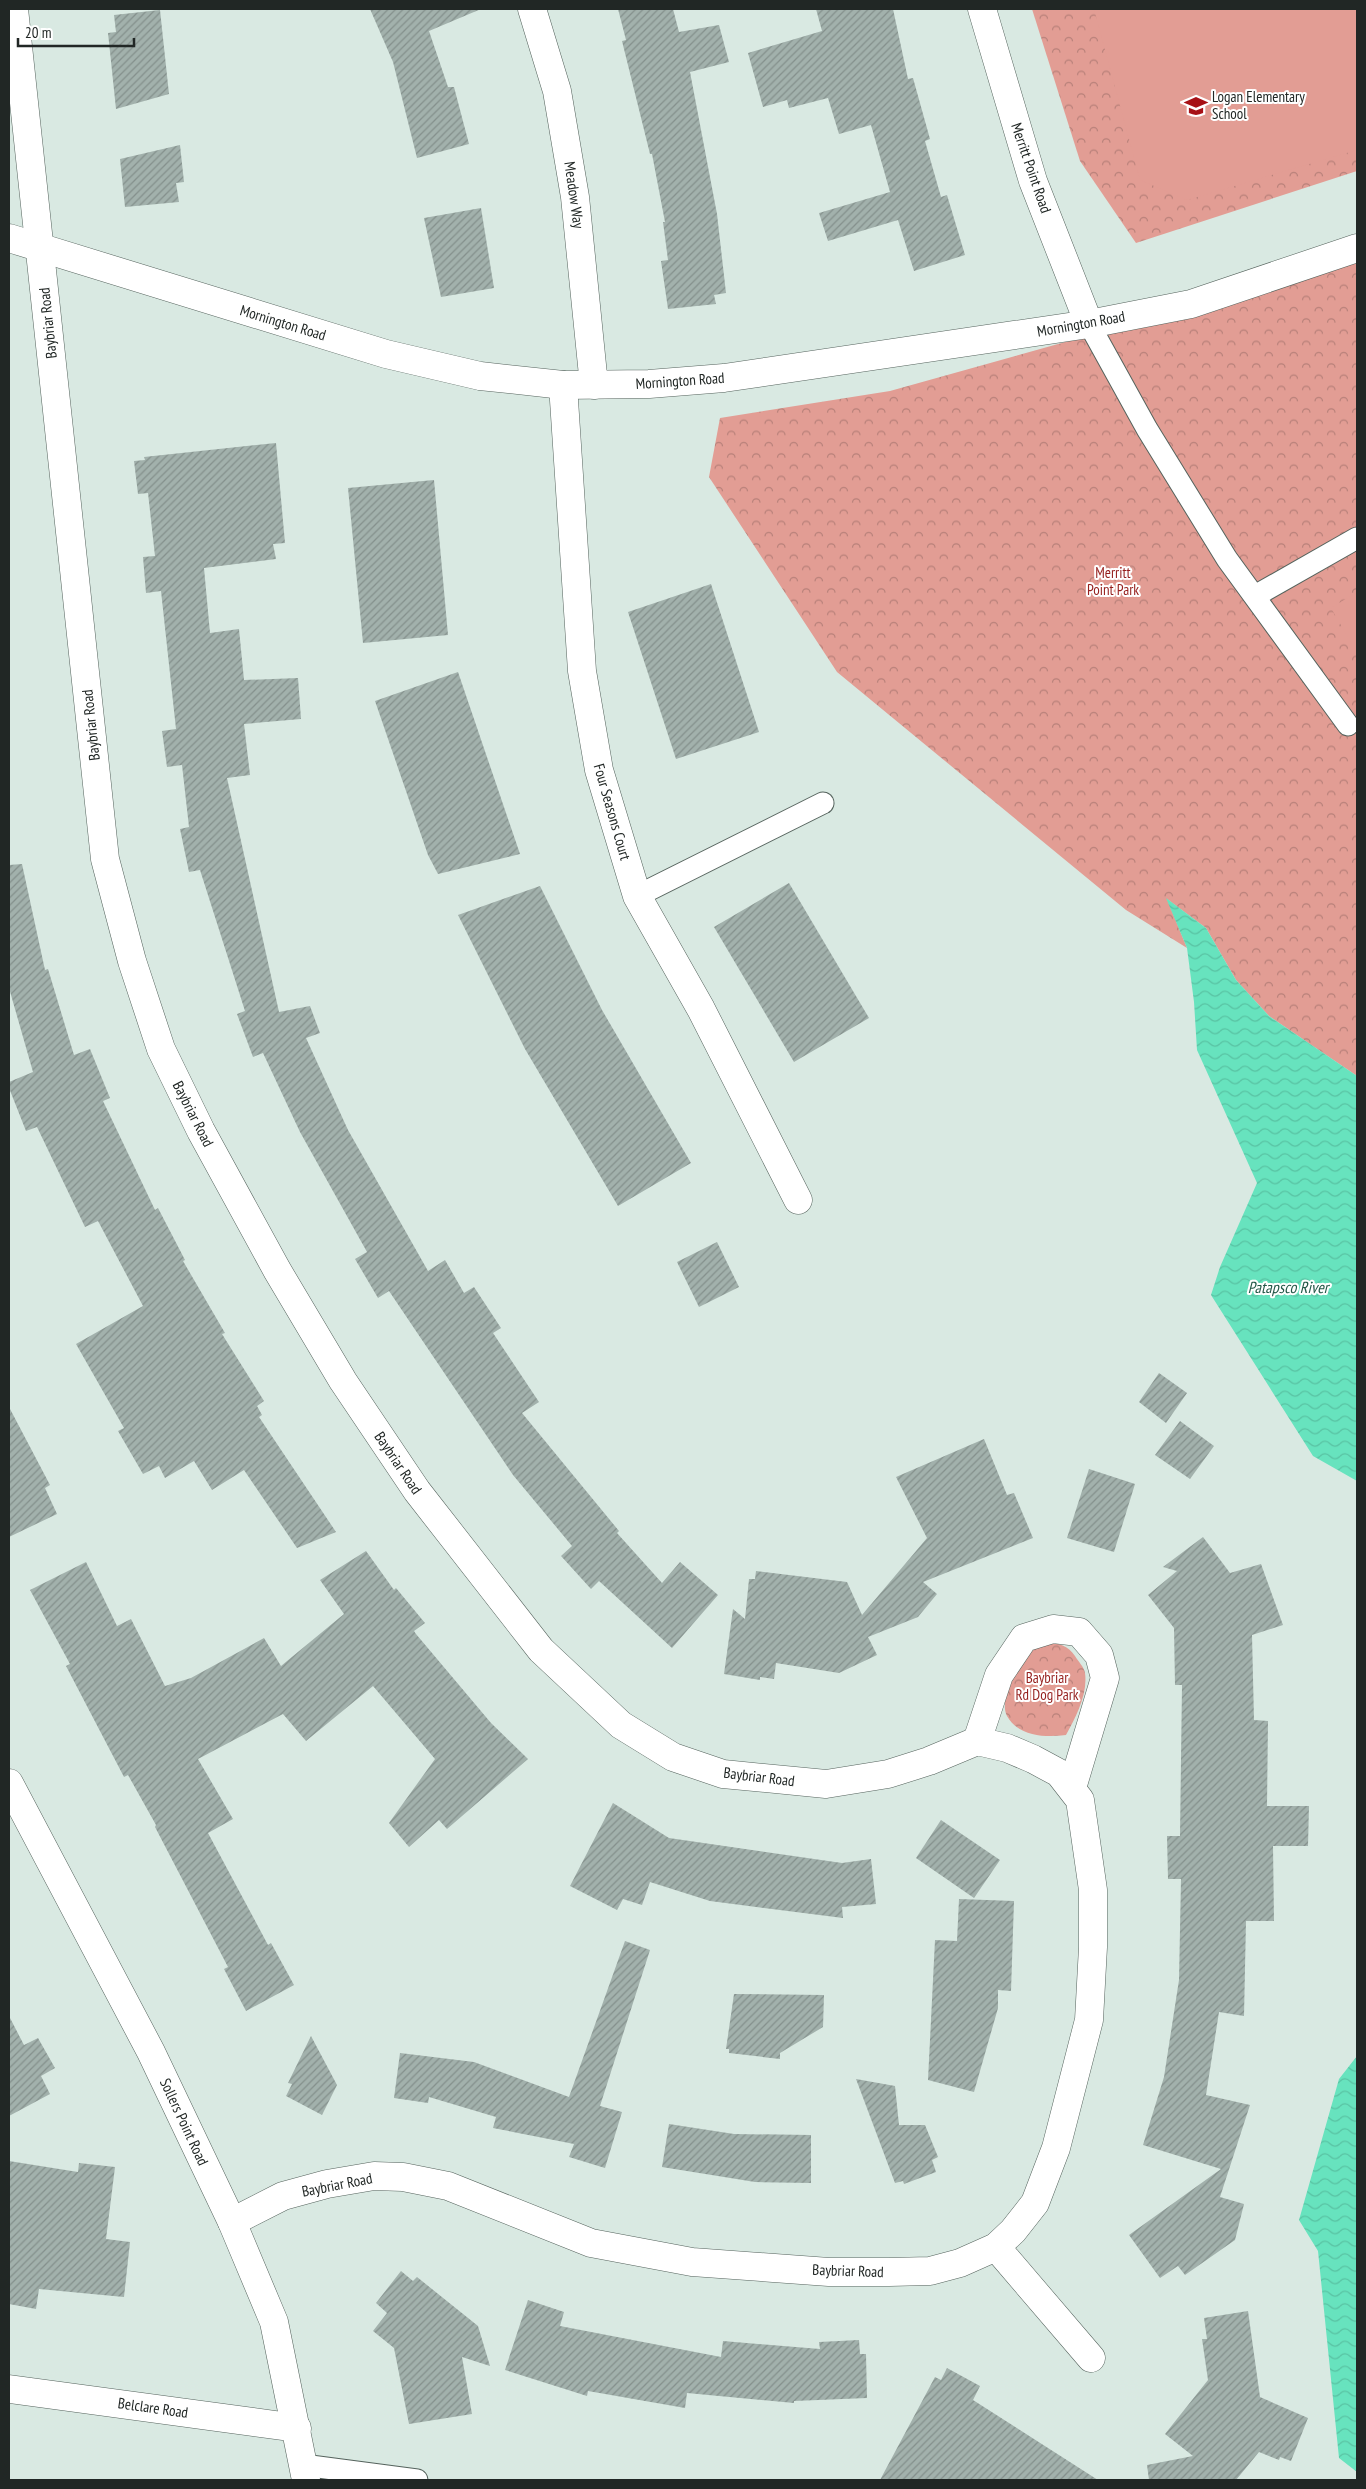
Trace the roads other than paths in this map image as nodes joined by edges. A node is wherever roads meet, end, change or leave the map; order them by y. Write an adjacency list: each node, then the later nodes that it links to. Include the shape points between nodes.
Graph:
1 (14, 9): 5 (street, Baybriar Road)
2 (532, 9): 9 (street, Meadow Way, via 557,91 575,197)
3 (982, 9): 7 (street, Merritt Point Road, via 1033,181)
4 (9, 238): 5 (street, Mornington Road)
5 (40, 248): 8 (street, Mornington Road, via 386,354 480,376); 16 (street, Baybriar Road, via 105,859 132,962 161,1049 201,1132 343,1381 416,1491 541,1650 621,1725 673,1757 723,1774 826,1784 888,1774)
6 (1357, 248): 7 (street, Mornington Road, via 1190,304)
7 (1089, 324): 9 (street, Mornington Road, via 724,378); 11 (lane, via 1147,430 1227,559)
8 (563, 385): 9 (street, Mornington Road); 14 (street, Four Seasons Court, via 582,671 599,770)
9 (594, 385)
10 (1357, 538): 11 (lane)
11 (1254, 596): 12 (lane)
12 (1348, 725)
13 (823, 803): 14 (lane)
14 (637, 896): 15 (street, Four Seasons Court, via 701,1009)
15 (798, 1200)
16 (977, 1741): 18 (street, Baybriar Road, via 1033,1758 1059,1773); 18 (street, via 999,1675 1024,1638 1053,1629 1079,1632 1099,1655 1105,1678)
17 (9, 1783): 19 (street, Sollers Point Road, via 151,2052)
18 (1072, 1788): 20 (street, Baybriar Road, via 1080,1800 1093,1890 1089,2020 1056,2148 1035,2203)
19 (232, 2222): 20 (street, Baybriar Road, via 283,2196 374,2176 403,2177 448,2186 592,2243 692,2262 829,2272 930,2271 960,2263); 23 (street, Sollers Point Road, via 274,2322)
20 (996, 2247): 21 (street)
21 (1091, 2358)
22 (9, 2389): 23 (street, Belclare Road)
23 (297, 2428): 24 (street, Sollers Point Road)
24 (305, 2472): 25 (lane)
25 (417, 2480)

